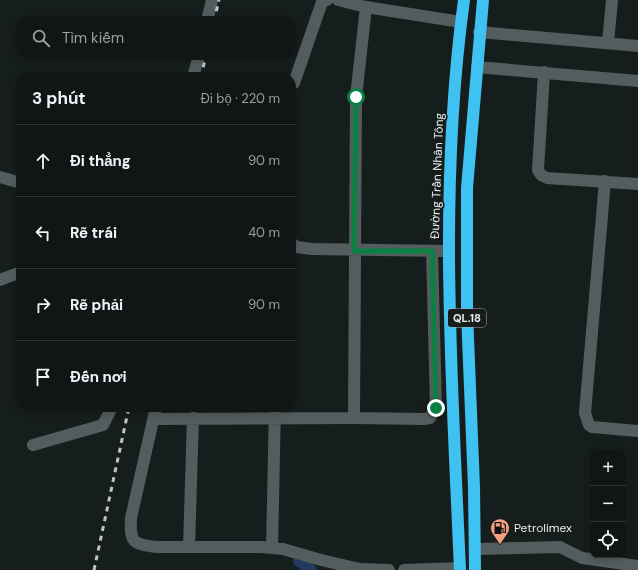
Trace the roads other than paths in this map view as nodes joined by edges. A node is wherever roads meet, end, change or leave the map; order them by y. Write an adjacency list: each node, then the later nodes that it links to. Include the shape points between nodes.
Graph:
1 (212, 0): 8 (street)
2 (326, 0): 17 (street, via 322,2)
3 (338, 0): 7 (street)
4 (464, 0): 9 (highway, Đường Trần Nhân Tông / QL.18)
5 (483, 0): 10 (highway, QL.18)
6 (612, 0): 11 (street)
7 (366, 7): 9 (street); 25 (street, via 356,97)
8 (208, 16)
9 (461, 22): 27 (highway, Đường Trần Nhân Tông / QL.18, via 454,82)
10 (479, 32): 11 (street); 14 (highway, QL.18)
11 (608, 43): 12 (street)
12 (638, 46)
13 (198, 60): 15 (street)
14 (477, 66): 16 (street); 24 (highway, QL.18, via 467,188)
15 (194, 72)
16 (544, 72): 18 (street); 20 (street, via 538,170 540,175 546,178)
17 (296, 77)
18 (638, 81)
19 (0, 177): 21 (street)
20 (605, 181): 22 (street); 35 (street, via 585,413 592,427)
21 (16, 182)
22 (638, 184)
23 (296, 247): 25 (street)
24 (468, 249): 27 (highway); 39 (highway, QL.18, via 467,313)
25 (354, 251): 26 (street); 34 (street)
26 (432, 251): 27 (street); 34 (street, via 436,408 433,415 424,419)
27 (448, 251): 41 (highway, Đường Trần Nhân Tông / QL.18)
28 (16, 274): 29 (street)
29 (0, 280)
30 (110, 412): 36 (street, via 103,425)
31 (274, 412): 33 (street); 34 (street); 38 (street)
32 (155, 413): 33 (street); 37 (street, via 130,518 130,534 133,542 141,545)
33 (193, 418): 37 (street)
34 (354, 418)
35 (638, 431)
36 (34, 445)
37 (189, 546): 38 (street)
38 (272, 548): 42 (street, via 360,569)
39 (475, 548): 40 (street, via 560,547 582,558); 44 (highway, QL.18)
40 (638, 566)
41 (460, 569): 43 (street)
42 (389, 570)
43 (404, 570)
44 (475, 570)

